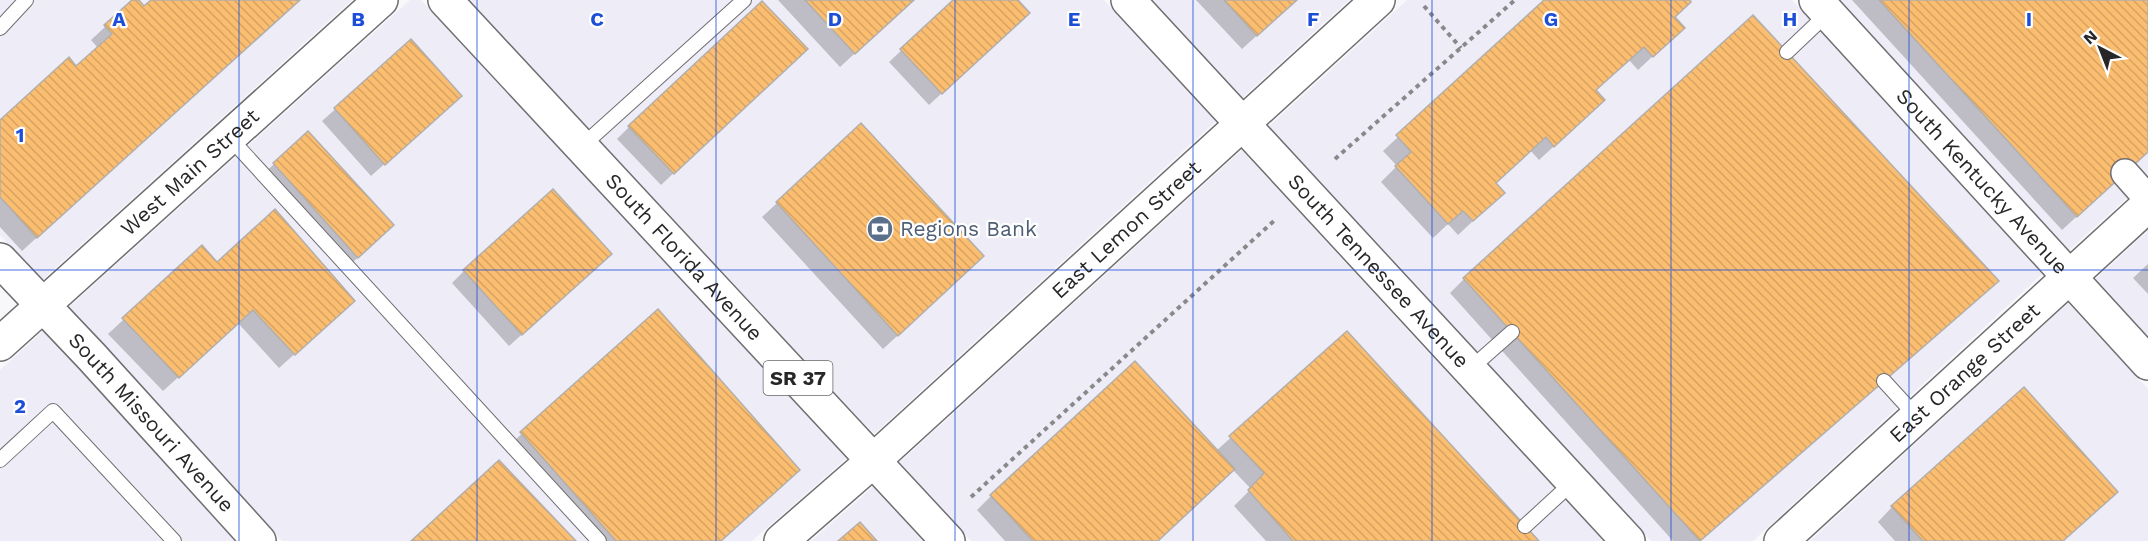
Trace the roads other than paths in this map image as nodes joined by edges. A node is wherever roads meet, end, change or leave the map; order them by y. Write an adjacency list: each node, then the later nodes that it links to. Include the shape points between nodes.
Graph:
1 (26, 0): 8 (lane)
2 (381, 0): 11 (street, West Main Street)
3 (445, 0): 12 (street, South Florida Avenue / SR 37)
4 (744, 0): 12 (lane)
5 (1128, 0): 10 (street, South Tennessee Avenue)
6 (1378, 0): 10 (street, East Lemon Street)
7 (1822, 7): 9 (lane); 17 (street, South Kentucky Avenue)
8 (0, 28)
9 (1788, 52)
10 (1242, 124): 22 (street, South Tennessee Avenue); 26 (street, East Lemon Street)
11 (229, 137): 18 (street, West Main Street); 31 (lane)
12 (581, 147): 26 (street, South Florida Avenue / SR 37)
13 (2125, 173): 14 (street)
14 (2148, 199)
15 (2148, 205): 17 (street, East Orange Street)
16 (0, 260): 18 (street, South Missouri Avenue)
17 (2068, 277): 21 (street, South Kentucky Avenue); 24 (street, East Orange Street)
18 (42, 305): 20 (street, West Main Street); 29 (street, South Missouri Avenue)
19 (1512, 332): 22 (lane)
20 (0, 344)
21 (2148, 363)
22 (1469, 370): 27 (street, South Tennessee Avenue)
23 (1884, 381): 24 (lane)
24 (1917, 416): 35 (street, East Orange Street)
25 (0, 460): 30 (lane, via 53,411)
26 (874, 460): 32 (street, East Lemon Street); 33 (street, South Florida Avenue / SR 37)
27 (1573, 482): 28 (lane); 34 (street, South Tennessee Avenue)
28 (1525, 526)
29 (249, 538)
30 (174, 541)
31 (599, 541)
32 (781, 541)
33 (948, 541)
34 (1628, 541)
35 (1781, 541)

